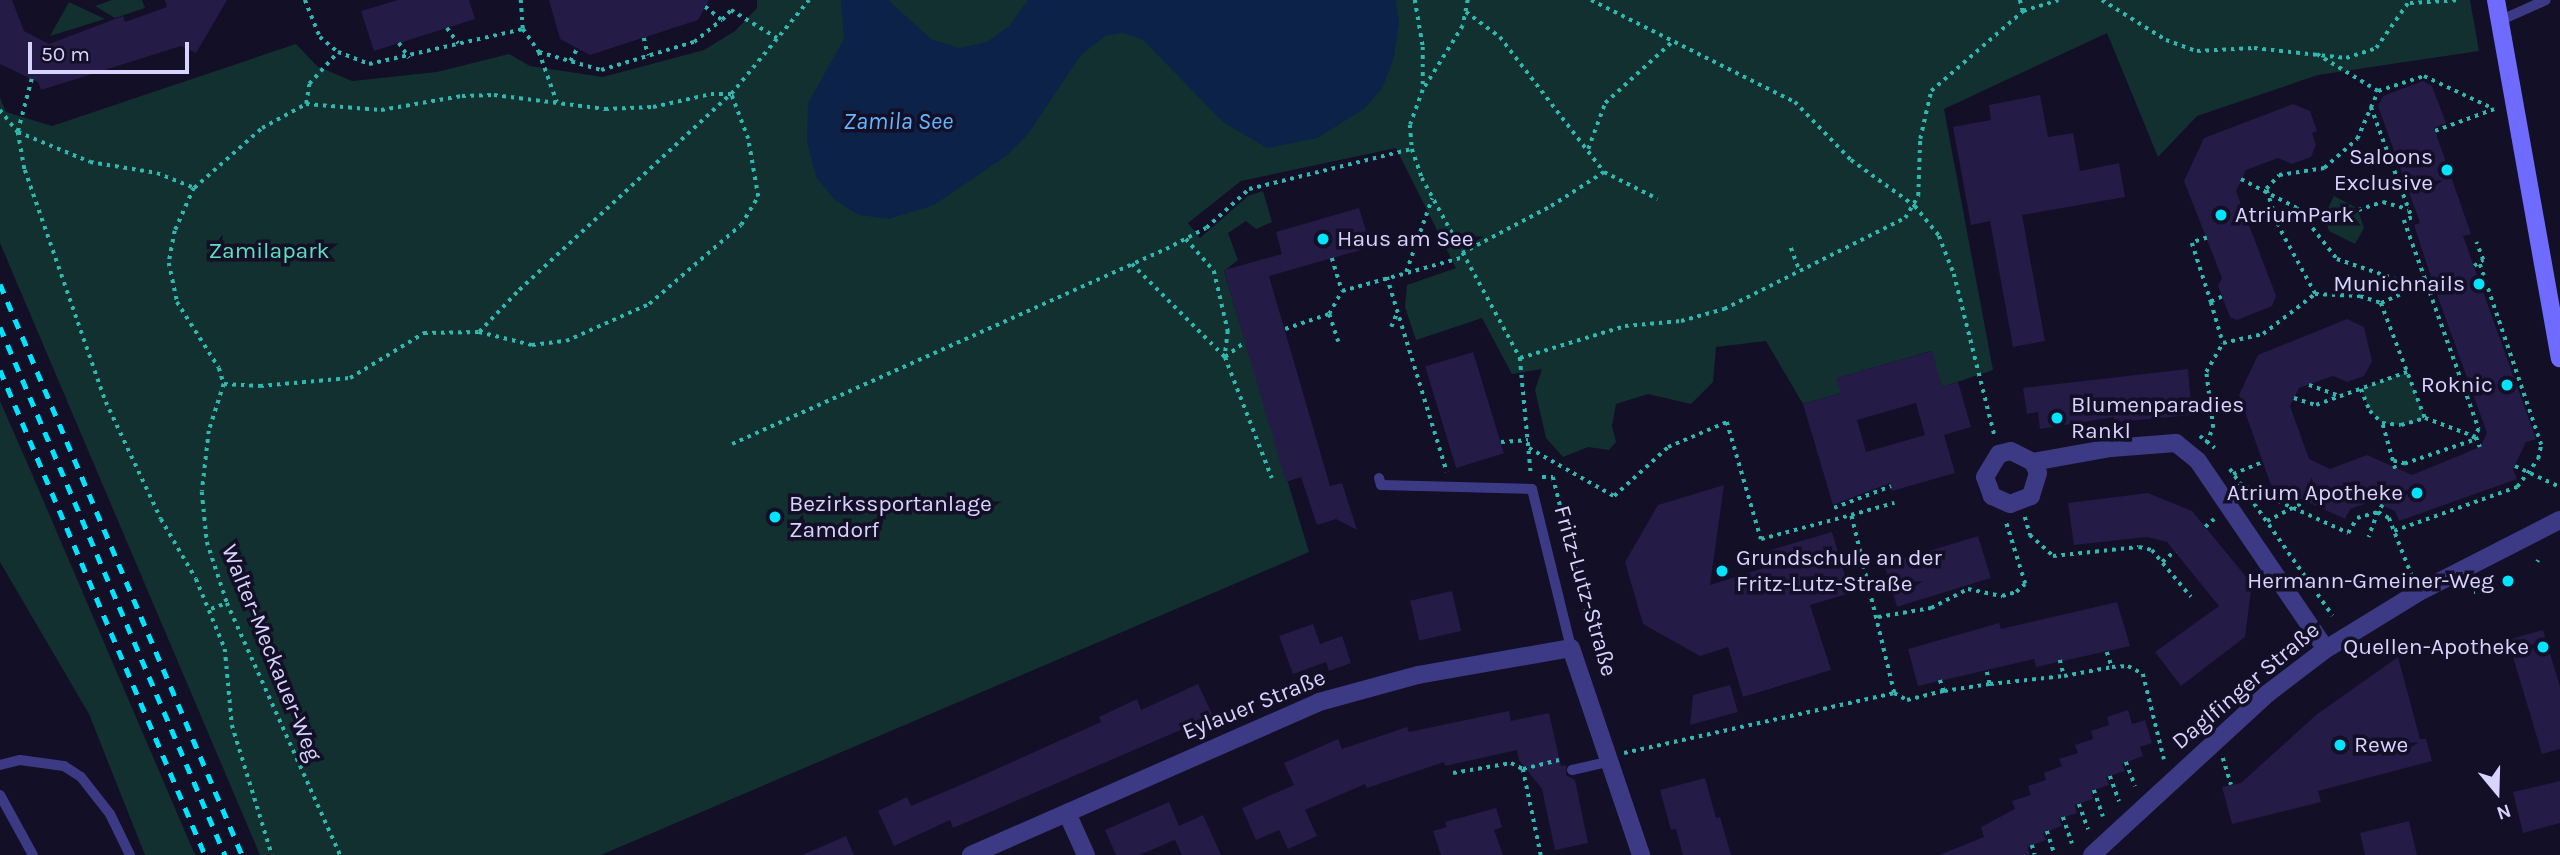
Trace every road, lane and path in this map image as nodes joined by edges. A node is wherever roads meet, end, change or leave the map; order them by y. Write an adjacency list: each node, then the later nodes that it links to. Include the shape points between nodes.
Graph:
1 (305, 0): 27 (path, via 320,37)
2 (521, 0): 20 (path)
3 (809, 0): 22 (path)
4 (1415, 0): 34 (path, via 1423,47)
5 (1468, 0): 16 (path)
6 (1591, 0): 23 (path)
7 (2020, 0): 15 (path)
8 (2058, 0): 15 (path)
9 (2102, 0): 29 (path, via 2166,40 2197,51 2254,48)
10 (2460, 0): 12 (path)
11 (2496, 0): 18 (main road)
12 (2410, 1): 29 (path, via 2376,48 2346,58)
13 (2539, 1): 18 (lane)
14 (705, 7): 17 (path)
15 (2023, 11): 51 (path, via 1931,91 1920,139)
16 (1466, 12): 34 (path, via 1463,26); 44 (path, via 1500,37)
17 (721, 20): 22 (path, via 731,10); 30 (path, via 694,42)
18 (2499, 21): 84 (main road)
19 (447, 28): 25 (path)
20 (523, 29): 25 (path); 28 (path)
21 (644, 38): 30 (path)
22 (777, 38): 36 (path)
23 (1674, 40): 44 (path, via 1605,103); 51 (path, via 1795,102 1852,160)
24 (399, 43): 31 (path)
25 (458, 43): 31 (path)
26 (578, 49): 32 (path)
27 (338, 52): 31 (path, via 369,64); 38 (path, via 309,84)
28 (539, 52): 32 (path); 37 (path)
29 (2315, 53): 35 (path)
30 (648, 56): 32 (path, via 601,70)
31 (410, 58)
32 (570, 61)
33 (32, 79): 42 (path)
34 (1423, 90): 43 (path, via 1410,125)
35 (2378, 91): 39 (path); 41 (path, via 2424,76 2494,109)
36 (731, 94): 37 (path, via 653,107 605,109); 78 (path); 78 (path, via 748,139 758,197 731,235 649,304 566,341 532,345)
37 (557, 103): 38 (path, via 462,96 381,110)
38 (306, 104): 47 (path, via 262,128)
39 (2371, 107): 48 (path, via 2357,139 2323,168 2278,175); 52 (path)
40 (0, 110): 42 (path)
41 (2435, 131)
42 (19, 132): 47 (path, via 90,162 157,173); 133 (path, via 25,170 106,402)
43 (1412, 149): 49 (path); 57 (path, via 1248,189 1206,228)
44 (1588, 149): 45 (path)
45 (1604, 172): 50 (path); 60 (path)
46 (2242, 179): 48 (path)
47 (194, 188): 86 (path, via 175,231 169,262 177,302 219,368)
48 (2266, 189): 55 (path); 70 (path, via 2278,226)
49 (1432, 198): 60 (path); 64 (path)
50 (1658, 199)
51 (1915, 205): 63 (path, via 1905,218); 93 (path, via 1939,236 1954,274)
52 (2408, 209): 53 (path, via 2383,202); 67 (path, via 2412,218 2404,220)
53 (2358, 210)
54 (2324, 216): 55 (path)
55 (2305, 219): 68 (path, via 2337,259)
56 (2207, 238): 72 (path, via 2192,243)
57 (1186, 239): 62 (path); 82 (path, via 1214,271 1228,331)
58 (2476, 242): 108 (path, via 2483,260 2476,265 2541,445)
59 (1791, 248): 63 (path)
60 (1463, 255): 64 (path); 83 (path)
61 (1332, 258): 69 (path)
62 (1132, 264): 82 (path); 97 (path)
63 (1799, 269): 83 (path, via 1724,309 1681,321 1625,326)
64 (1406, 272): 65 (path)
65 (1387, 277): 69 (path); 74 (path)
66 (2434, 279): 67 (path)
67 (2427, 282): 68 (path); 94 (path, via 2479,429)
68 (2416, 286): 73 (path)
69 (1342, 291): 75 (path)
70 (2315, 294): 73 (path, via 2360,296); 81 (path, via 2263,334)
71 (2222, 297): 72 (path)
72 (2211, 302): 81 (path)
73 (2381, 303): 85 (path)
74 (1397, 313): 76 (path); 106 (path, via 1446,472)
75 (1329, 314): 77 (path); 80 (path)
76 (1391, 327)
77 (1285, 329)
78 (479, 332): 86 (path, via 424,333 350,378 261,386)
79 (1245, 342): 82 (path)
80 (1338, 342)
81 (2223, 344): 100 (path, via 2206,372 2213,428)
82 (1225, 357): 111 (path)
83 (1520, 358): 95 (path)
84 (2560, 358)
85 (2407, 372): 88 (path); 91 (path)
86 (224, 384): 132 (path, Walter-Meckauer-Weg, via 209,431 202,492 207,541)
87 (2309, 385): 89 (path)
88 (2361, 388): 89 (path); 92 (path, via 2370,411)
89 (2339, 396): 90 (path, via 2316,405)
90 (2294, 398)
91 (2425, 418): 92 (path, via 2400,425); 94 (path)
92 (2382, 423): 101 (path)
93 (1993, 429)
94 (2476, 437): 98 (path); 101 (path, via 2405,464)
95 (1528, 440): 96 (path); 99 (path)
96 (1501, 442)
97 (732, 444)
98 (2480, 447)
99 (1529, 448): 110 (path); 123 (path, via 1614,496 1668,447 1727,422 1761,539)
100 (2198, 461): 102 (street, via 2176,443 2111,448); 136 (street)
101 (2393, 461): 105 (path)
102 (2033, 462): 118 (street, via 2037,485); 118 (street, via 2011,451 1999,454 1987,468 1986,487 1992,496)
103 (2263, 462): 107 (path)
104 (2515, 466): 108 (path)
105 (2395, 468)
106 (1458, 472)
107 (2233, 474)
108 (2530, 474): 115 (path); 126 (path, via 2517,487)
109 (1519, 475): 110 (path)
110 (1531, 476): 140 (path, via 1553,477)
111 (1272, 478)
112 (1379, 478): 135 (lane, Fritz-Lutz-Straße, via 1381,485 1532,489)
113 (2239, 482): 121 (path)
114 (1891, 486): 120 (path)
115 (2560, 487)
116 (2306, 501): 121 (path)
117 (1894, 503): 123 (path)
118 (2015, 503): 129 (path, via 2030,535 2053,556 2138,547 2152,550); 134 (path, via 2005,519 2025,584 2016,592 2002,596 1968,589 1931,608)
119 (2383, 505): 122 (path)
120 (1834, 508)
121 (2296, 509): 122 (path, via 2348,533 2357,518); 125 (path)
122 (2378, 512): 126 (path, via 2389,518); 127 (path)
123 (1851, 515): 134 (path)
124 (2560, 520): 130 (street, Daglfinger Straße)
125 (2267, 521)
126 (2394, 531): 130 (path)
127 (2369, 537)
128 (2175, 551): 129 (path)
129 (2162, 562): 131 (path)
130 (2419, 592): 136 (street, Daglfinger Straße)
131 (2191, 597)
132 (227, 603): 133 (path); 171 (path, Walter-Meckauer-Weg)
133 (211, 609): 170 (path, via 225,649 232,725)
134 (1878, 617): 146 (path)
135 (1571, 648): 148 (street, Fritz-Lutz-Straße); 161 (street, Eylauer Straße, via 1418,675 1319,702)
136 (2326, 649): 178 (street, Daglfinger Straße, via 2267,694)
137 (2107, 652): 139 (path)
138 (2060, 660): 142 (path)
139 (2112, 667): 142 (path); 149 (path, via 2128,666 2143,674)
140 (1601, 671)
141 (1987, 672): 144 (path)
142 (2064, 676): 144 (path)
143 (1940, 680): 145 (path)
144 (1990, 684): 145 (path)
145 (1944, 691): 146 (path, via 1907,700)
146 (1894, 694): 148 (path)
147 (1571, 757): 152 (path)
148 (1611, 758): 153 (lane); 175 (street, Fritz-Lutz-Straße)
149 (2164, 760)
150 (2126, 762): 156 (path)
151 (0, 765): 169 (lane, via 20,760 53,765 81,777 110,814)
152 (1523, 769): 154 (path, via 1511,762); 174 (path)
153 (1572, 770)
154 (1453, 773)
155 (2110, 776): 159 (path)
156 (2135, 786)
157 (2094, 790): 162 (path)
158 (0, 795): 168 (lane)
159 (2119, 801)
160 (2079, 804): 164 (path)
161 (1067, 813): 172 (street, Eylauer Straße); 173 (street)
162 (2103, 816)
163 (2063, 817): 166 (path)
164 (2088, 829)
165 (2047, 831): 177 (path)
166 (2072, 843)
167 (2032, 845): 176 (path)
168 (33, 855)
169 (130, 855)
170 (272, 855)
171 (340, 855)
172 (971, 855)
173 (1086, 855)
174 (1541, 855)
175 (1641, 855)
176 (2035, 855)
177 (2055, 855)
178 (2092, 855)

